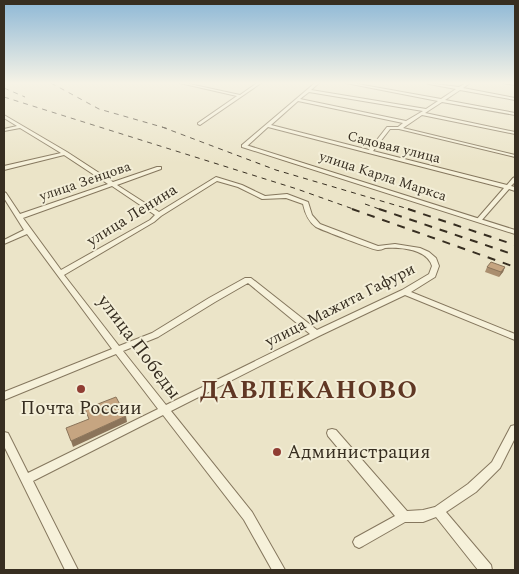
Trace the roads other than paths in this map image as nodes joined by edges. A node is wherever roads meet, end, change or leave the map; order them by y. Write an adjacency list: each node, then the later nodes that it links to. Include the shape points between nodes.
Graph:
1 (220, 110): 10 (street)
2 (287, 110): 12 (street)
3 (344, 110): 9 (street)
4 (427, 110): 6 (street)
5 (493, 110): 7 (street)
6 (421, 113): 9 (street); 15 (street)
7 (515, 114)
8 (4, 116): 11 (street)
9 (407, 123): 13 (street)
10 (200, 124)
11 (22, 126): 14 (street); 18 (street)
12 (268, 126): 16 (street); 17 (street, Садовая улица)
13 (399, 128): 17 (street, via 389,128); 19 (street)
14 (4, 130)
15 (515, 133)
16 (244, 146): 30 (street, улица Карла Маркса)
17 (370, 152): 25 (street, Садовая улица)
18 (65, 153): 20 (street); 24 (street)
19 (515, 156)
20 (4, 168)
21 (159, 168): 24 (street, улица Зенцова)
22 (216, 179): 28 (street, улица Ленина); 35 (street, улица Мажита Гафури, via 264,198 287,196 306,203 309,216 318,225 377,248 405,246 423,251 432,258 434,273)
23 (515, 179): 25 (street)
24 (110, 184): 28 (street); 29 (street, улица Зенцова)
25 (507, 187): 26 (street, Садовая улица); 30 (street)
26 (515, 189)
27 (4, 195): 29 (street, улица Победы)
28 (159, 215): 34 (street, улица Ленина)
29 (19, 217): 31 (street, улица Победы)
30 (479, 220): 32 (street, улица Карла Маркса)
31 (28, 231): 33 (street); 34 (street, улица Победы)
32 (515, 232)
33 (4, 242)
34 (62, 273): 38 (street, улица Победы)
35 (406, 292): 36 (street, улица Мажита Гафури); 37 (street)
36 (316, 334): 38 (street, via 248,280 155,335); 40 (street, улица Мажита Гафури)
37 (515, 337)
38 (117, 350): 39 (street); 40 (street, улица Победы)
39 (4, 396)
40 (165, 410): 44 (street, улица Мажита Гафури); 49 (street, улица Победы, via 248,516)
41 (515, 429): 45 (street, via 496,465 472,488)
42 (332, 433): 46 (street)
43 (4, 436): 44 (street)
44 (26, 480): 48 (street)
45 (438, 511): 46 (street); 50 (street)
46 (404, 517): 47 (street)
47 (359, 542)
48 (72, 570)
49 (279, 570)
50 (486, 570)

